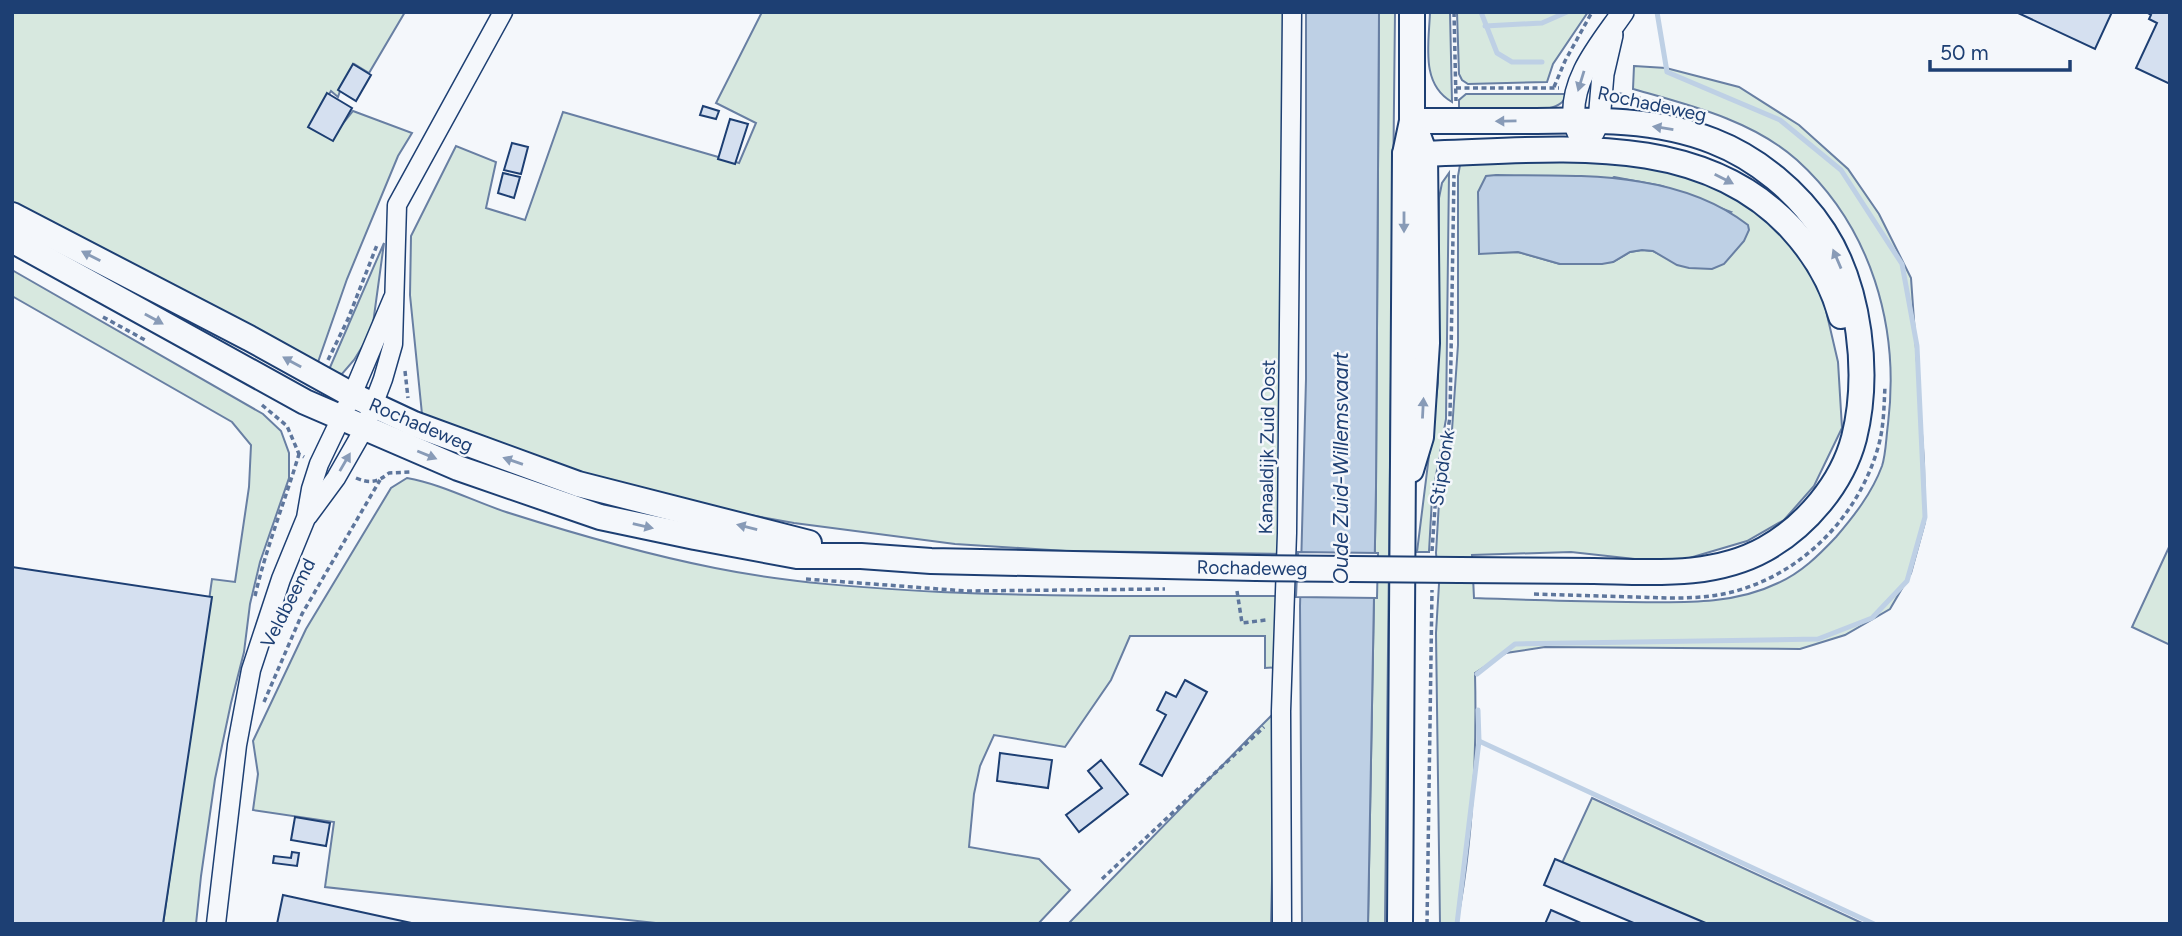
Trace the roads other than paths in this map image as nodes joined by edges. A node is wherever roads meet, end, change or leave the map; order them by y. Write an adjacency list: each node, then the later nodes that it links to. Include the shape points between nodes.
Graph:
1 (503, 12): 12 (street, Veldbeemd, via 397,205 393,344)
2 (1292, 12): 18 (street, Kanaaldijk Zuid Oost)
3 (1412, 12): 5 (main road, Stipdonk)
4 (1619, 18): 6 (street, via 1601,91); 6 (street, one-way to 6, via 1591,57 1578,89)
5 (1412, 121): 6 (main road, Rochadeweg, one-way to 5); 8 (main road, Stipdonk)
6 (1587, 121): 7 (street); 11 (main road, Rochadeweg, one-way to 6, via 1846,279 1825,233 1784,186 1714,141 1665,127)
7 (1586, 150): 8 (main road, Rochadeweg); 11 (main road, Rochadeweg, one-way to 11, via 1694,166 1727,180 1767,206 1822,269)
8 (1415, 154): 19 (main road, Stipdonk, via 1403,498)
9 (12, 215): 12 (main road, Rochadeweg, one-way to 9)
10 (12, 240): 13 (main road, Rochadeweg, one-way to 13)
11 (1872, 374): 16 (main road, Rochadeweg, bridge, via 1853,439 1819,504 1765,549 1723,565 1680,572 1256,568 931,561)
12 (363, 400): 13 (street, Veldbeemd); 14 (street, Veldbeemd); 16 (main road, Rochadeweg, one-way to 12, via 578,484 468,445)
13 (341, 419): 14 (main road, Rochadeweg); 15 (street, Veldbeemd, via 319,464)
14 (364, 429): 15 (street, Veldbeemd, one-way to 14); 16 (main road, Rochadeweg, one-way to 16, via 458,468 600,517 797,556)
15 (306, 518): 17 (street, Veldbeemd, via 251,670 237,745)
16 (861, 555)
17 (216, 924)
18 (1282, 924)
19 (1400, 924)

